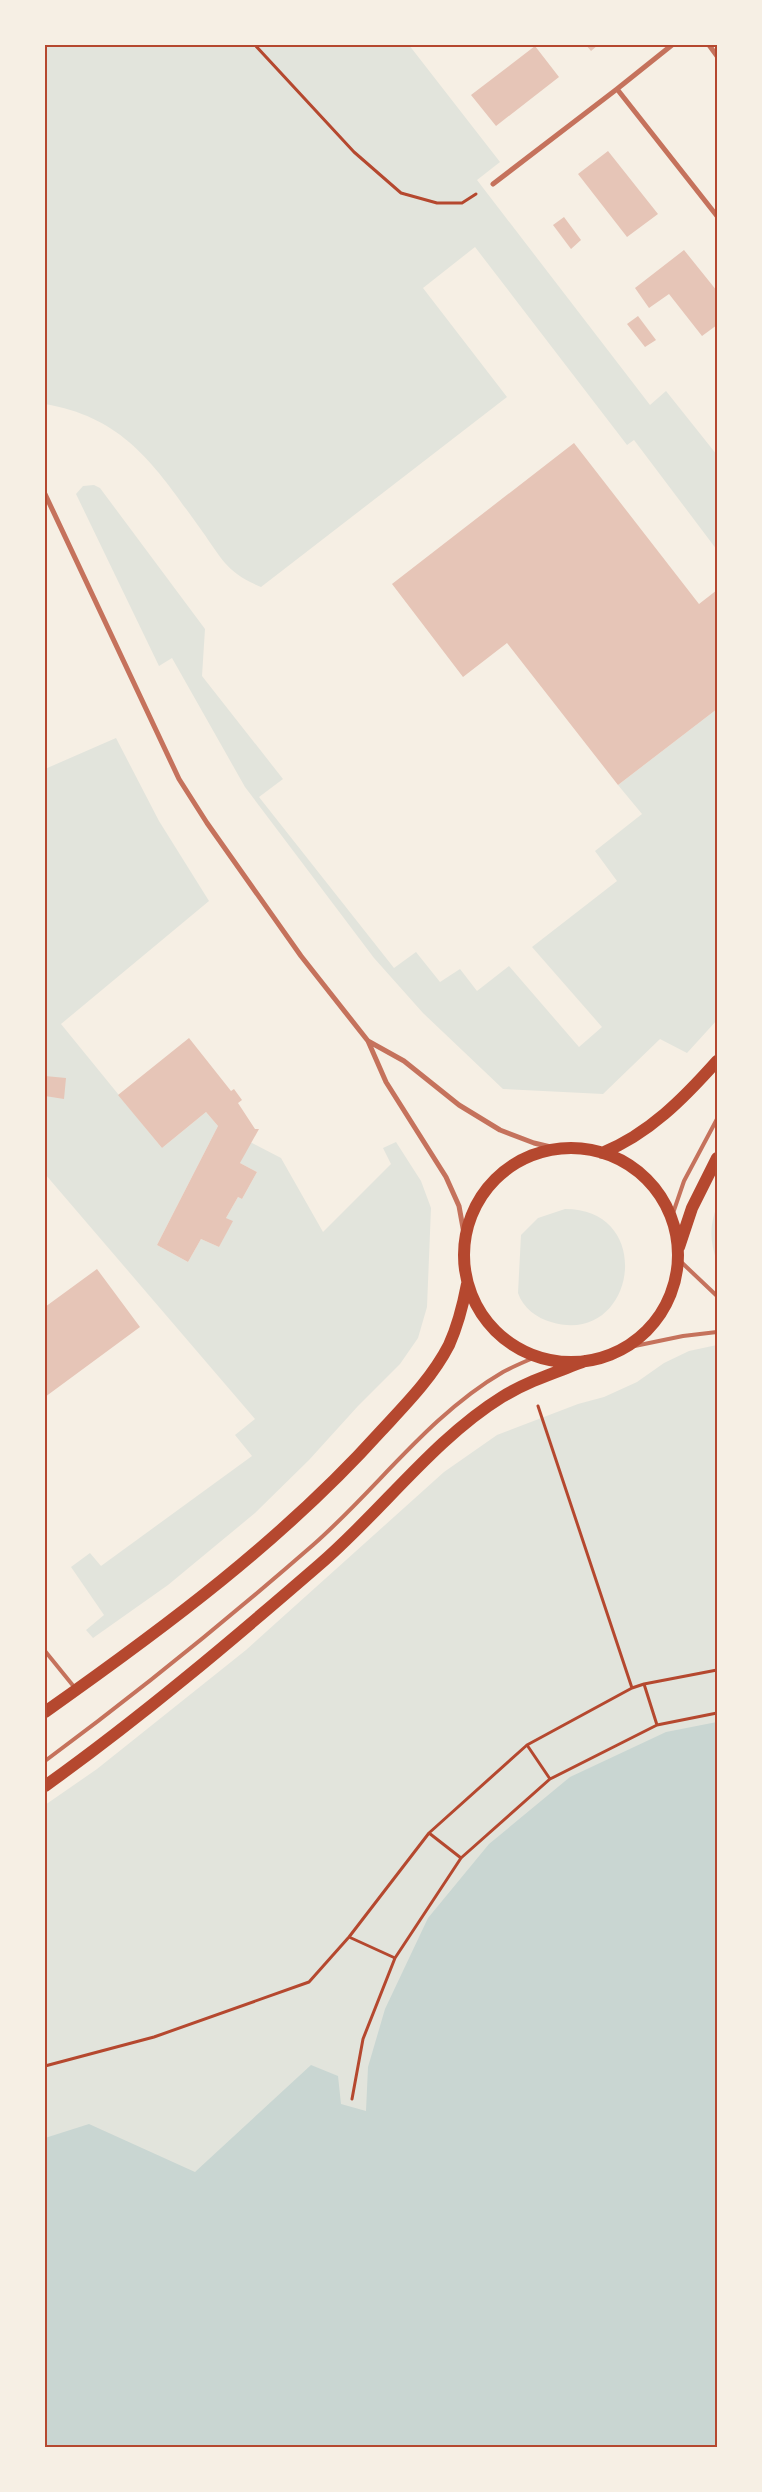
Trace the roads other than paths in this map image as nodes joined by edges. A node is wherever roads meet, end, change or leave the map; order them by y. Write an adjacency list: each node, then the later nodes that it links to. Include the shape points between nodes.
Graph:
1 (672, 45): 4 (street)
2 (709, 45): 3 (street)
3 (717, 56)
4 (617, 89): 5 (street); 6 (street)
5 (493, 184)
6 (717, 216)
7 (45, 494): 8 (street, via 179,779 302,956)
8 (368, 1041): 11 (street, via 404,1061 459,1105 500,1130); 15 (street, via 386,1082 450,1184 462,1218)
9 (717, 1061): 12 (main road, via 665,1114 628,1141)
10 (717, 1119): 14 (lane, via 684,1181)
11 (559, 1149): 12 (main road); 15 (main road, via 519,1161 497,1178 473,1212)
12 (602, 1153): 14 (main road, via 628,1165 650,1183)
13 (717, 1158): 16 (main road, via 692,1208)
14 (671, 1219): 16 (main road)
15 (465, 1239): 17 (main road)
16 (678, 1254): 18 (lane); 20 (main road, via 673,1285 663,1310 646,1331)
17 (467, 1281): 21 (main road, via 477,1306 493,1327 513,1345); 24 (main road, via 457,1327 438,1364 356,1460 211,1589)
18 (717, 1296)
19 (717, 1332): 20 (lane)
20 (625, 1348): 22 (main road)
21 (538, 1356): 22 (main road, via 561,1361); 26 (lane, via 504,1372 466,1398 314,1544 137,1691)
22 (585, 1360): 27 (main road, via 516,1389 485,1408 449,1438 319,1565 114,1734)
23 (45, 1651): 24 (lane)
24 (76, 1690): 25 (main road)
25 (45, 1712)
26 (45, 1761)
27 (45, 1786)

